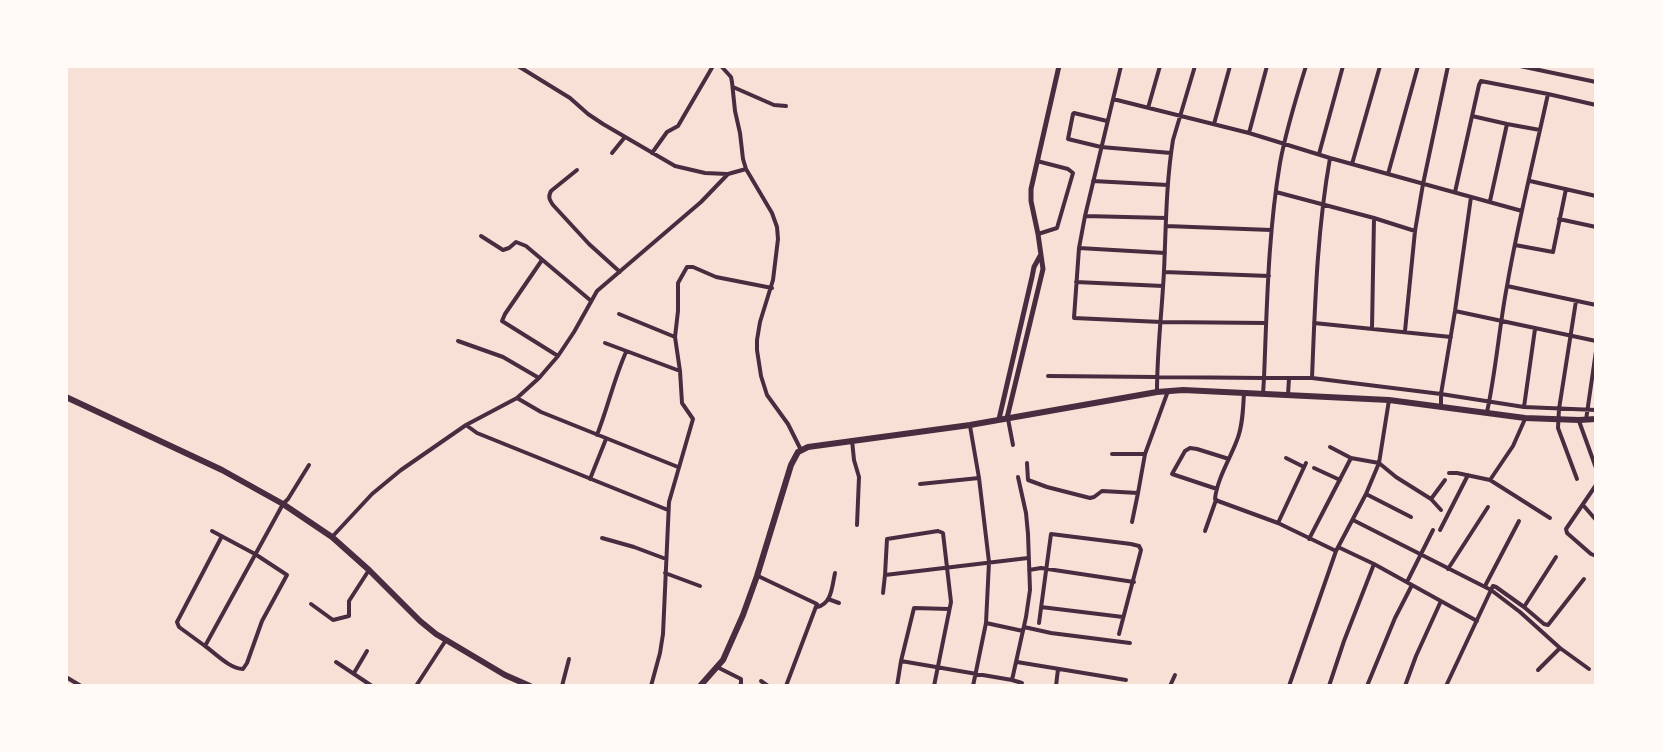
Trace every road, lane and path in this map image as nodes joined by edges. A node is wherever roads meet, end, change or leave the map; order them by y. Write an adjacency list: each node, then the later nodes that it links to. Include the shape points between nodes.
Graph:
1 (518, 66): 30 (street)
2 (713, 66): 34 (street, via 678,126 666,132)
3 (721, 66): 17 (street)
4 (1059, 66): 38 (street)
5 (1121, 66): 19 (street)
6 (1160, 66): 22 (street)
7 (1195, 66): 23 (street)
8 (1230, 66): 26 (street)
9 (1267, 66): 29 (street)
10 (1306, 66): 31 (street)
11 (1343, 66): 36 (street)
12 (1380, 66): 39 (street)
13 (1418, 66): 43 (street)
14 (1448, 66): 46 (street)
15 (1521, 66): 16 (street)
16 (1596, 82)
17 (733, 86): 21 (street, via 774,105); 40 (street)
18 (1548, 94): 20 (street); 24 (street, via 1481,81); 28 (street)
19 (1113, 99): 22 (street); 25 (street)
20 (1596, 105)
21 (786, 106)
22 (1148, 108): 23 (street)
23 (1179, 115): 26 (street); 35 (street)
24 (1472, 116): 27 (street); 50 (street)
25 (1107, 121): 32 (street); 32 (street, via 1072,114 1068,139)
26 (1214, 124): 29 (street)
27 (1507, 124): 28 (street); 53 (street)
28 (1540, 130): 45 (street)
29 (1249, 133): 31 (street)
30 (625, 137): 33 (street); 34 (street)
31 (1285, 144): 36 (street); 49 (street)
32 (1101, 147): 35 (street); 44 (street)
33 (612, 153)
34 (652, 153): 42 (street, via 682,168)
35 (1171, 153): 47 (street)
36 (1318, 154): 37 (street)
37 (1330, 158): 39 (street); 54 (street)
38 (1037, 161): 64 (street, via 1031,201); 64 (street, via 1072,173 1057,228)
39 (1352, 164): 43 (street)
40 (746, 169): 42 (street); 77 (street, via 777,227)
41 (577, 170): 71 (street, via 551,191 549,199)
42 (728, 174): 71 (street)
43 (1388, 174): 46 (street)
44 (1093, 181): 47 (street); 56 (street)
45 (1530, 181): 48 (street); 55 (street)
46 (1423, 184): 50 (street); 63 (street)
47 (1168, 185): 57 (street)
48 (1566, 189): 51 (street); 59 (street)
49 (1276, 192): 54 (street); 62 (street)
50 (1455, 192): 52 (street)
51 (1596, 196)
52 (1471, 197): 53 (street); 81 (street)
53 (1490, 201): 55 (street)
54 (1322, 205): 58 (street); 86 (street)
55 (1522, 211): 66 (street)
56 (1084, 216): 57 (street); 67 (street)
57 (1166, 218): 60 (street)
58 (1374, 218): 63 (street); 87 (street)
59 (1559, 219): 61 (street); 66 (street, via 1553,252)
60 (1166, 226): 62 (street); 68 (street)
61 (1596, 227)
62 (1271, 230): 73 (street)
63 (1415, 231): 89 (street)
64 (1038, 234): 69 (street)
65 (481, 236): 70 (street, via 503,250 518,242)
66 (1515, 245): 76 (street)
67 (1079, 248): 68 (street); 74 (street)
68 (1165, 253): 72 (street)
69 (1041, 256): 122 (street, via 1043,269); 125 (street, via 1034,267)
70 (542, 260): 78 (street); 98 (street, via 502,321)
71 (620, 272): 78 (street)
72 (1164, 272): 73 (street); 75 (street)
73 (1269, 276): 85 (street)
74 (1076, 282): 75 (street); 84 (street, via 1074,318)
75 (1163, 286): 84 (street)
76 (1507, 286): 79 (street); 83 (street)
77 (772, 288): 91 (street, via 716,278 687,267 678,283); 135 (street, via 760,322 759,361 767,395)
78 (591, 300): 98 (street)
79 (1576, 301): 80 (street); 90 (street)
80 (1596, 305)
81 (1455, 311): 83 (street); 92 (street)
82 (619, 314): 91 (street)
83 (1501, 321): 88 (street); 115 (street)
84 (1161, 322): 85 (street); 101 (street)
85 (1266, 323): 103 (street)
86 (1314, 323): 87 (street); 105 (street)
87 (1372, 328): 89 (street)
88 (1535, 329): 90 (street); 117 (street)
89 (1405, 331): 92 (street)
90 (1570, 335): 94 (street); 118 (street)
91 (675, 337): 99 (street)
92 (1451, 337): 110 (street)
93 (458, 341): 102 (street, via 503,357)
94 (1596, 341)
95 (605, 343): 97 (street)
96 (1596, 351): 119 (street)
97 (626, 352): 99 (street); 130 (street)
98 (558, 356): 102 (street)
99 (680, 371): 144 (street, via 682,403 693,419)
100 (1048, 376): 101 (street)
101 (1157, 377): 103 (street); 107 (street)
102 (539, 378): 113 (street)
103 (1264, 378): 104 (street); 109 (street)
104 (1288, 378): 105 (street); 111 (street)
105 (1311, 378): 110 (street)
106 (1168, 391): 107 (main road); 108 (main road); 137 (street)
107 (1157, 392): 122 (main road)
108 (1244, 393): 109 (main road); 140 (street, via 1239,433)
109 (1263, 394): 111 (main road)
110 (1441, 394): 115 (street); 116 (street)
111 (1288, 395): 114 (main road)
112 (66, 397): 163 (main road, via 222,470)
113 (517, 398): 129 (street); 130 (street, via 535,410)
114 (1389, 400): 116 (main road); 142 (street)
115 (1489, 402): 117 (street); 121 (street)
116 (1441, 406): 121 (main road)
117 (1524, 407): 118 (street)
118 (1559, 409): 119 (street); 126 (street)
119 (1587, 410): 120 (street); 127 (street)
120 (1596, 410)
121 (1487, 412): 123 (main road)
122 (1007, 418): 125 (main road); 133 (street)
123 (1525, 418): 126 (main road); 155 (street, via 1513,446)
124 (1596, 418): 127 (main road)
125 (999, 419): 128 (main road)
126 (1558, 419): 127 (main road); 152 (street)
127 (1582, 420): 146 (street)
128 (970, 424): 132 (main road); 150 (street)
129 (466, 425): 151 (street); 181 (street, via 389,478)
130 (597, 435): 131 (street)
131 (606, 439): 144 (street); 151 (street)
132 (852, 440): 135 (main road); 175 (street, via 859,472)
133 (1013, 445)
134 (1330, 447): 139 (street)
135 (801, 450): 201 (main road, via 788,472)
136 (1112, 454): 137 (street)
137 (1145, 454): 159 (street)
138 (1286, 458): 174 (street, via 1305,465)
139 (1351, 458): 142 (street); 153 (street)
140 (1229, 459): 158 (street); 158 (street, via 1190,448 1172,474)
141 (1027, 463): 159 (street, via 1028,480 1047,487 1090,498 1102,491)
142 (1379, 464): 160 (street); 161 (street)
143 (309, 465): 163 (street)
144 (678, 467): 166 (street)
145 (1314, 468): 153 (street)
146 (1596, 468)
147 (1449, 473): 148 (street)
148 (1468, 476): 155 (street); 177 (street)
149 (1018, 477): 190 (street, via 1026,513)
150 (979, 478): 156 (street); 191 (street)
151 (590, 479): 166 (street)
152 (1577, 479)
153 (1340, 480): 183 (street)
154 (1445, 480): 161 (street)
155 (1490, 480): 169 (street)
156 (920, 484)
157 (1596, 485): 164 (street)
158 (1216, 489): 162 (street)
159 (1138, 493): 173 (street)
160 (1366, 494): 168 (street); 170 (street)
161 (1431, 499): 167 (street)
162 (1216, 500): 174 (street); 179 (street)
163 (283, 504): 181 (main road); 185 (street)
164 (1583, 505): 171 (street); 187 (street, via 1566,531)
165 (1488, 507): 195 (street)
166 (668, 510): 189 (street)
167 (1441, 510)
168 (1411, 517)
169 (1550, 518)
170 (1353, 520): 184 (street); 186 (street)
171 (1596, 520)
172 (1519, 521): 207 (street)
173 (1132, 522)
174 (1278, 523): 183 (street)
175 (857, 525)
176 (1433, 530): 186 (street)
177 (1440, 530)
178 (212, 531): 180 (street)
179 (1205, 531)
180 (222, 536): 185 (street); 226 (street, via 177,622 177,626)
181 (332, 537): 196 (main road)
182 (602, 538): 189 (street)
183 (1310, 539): 184 (street)
184 (1337, 549): 192 (street); 262 (street)
185 (255, 554): 226 (street); 226 (street, via 287,576 262,621 247,663 238,669)
186 (1421, 554): 195 (street); 204 (street)
187 (1596, 556)
188 (1556, 557): 216 (street)
189 (666, 558): 198 (street)
190 (1028, 558): 191 (street); 197 (street)
191 (989, 562): 193 (street); 220 (street)
192 (1374, 564): 204 (street); 246 (street)
193 (948, 568): 200 (street); 200 (street, via 944,535 938,531 887,539); 217 (street)
194 (1044, 569): 197 (street); 203 (street); 203 (street, via 1052,534 1135,544 1142,550); 215 (street)
195 (1448, 569): 207 (street)
196 (369, 570): 213 (street, via 349,601 349,616 333,620); 224 (main road, via 420,621)
197 (1031, 570): 222 (street)
198 (665, 573): 206 (street); 252 (street, via 662,645)
199 (835, 573): 210 (street)
200 (885, 575): 209 (street)
201 (757, 576): 214 (street, via 816,602); 233 (main road, via 730,645)
202 (1584, 579): 216 (street, via 1548,625)
203 (1134, 582): 218 (street)
204 (1407, 582): 205 (street)
205 (1412, 585): 211 (street); 264 (street)
206 (700, 586)
207 (1485, 586): 208 (street)
208 (1491, 590): 216 (street, via 1496,587); 219 (street); 227 (street)
209 (883, 593)
210 (828, 599): 212 (street); 214 (street, via 825,605)
211 (1442, 601): 219 (street); 265 (street)
212 (839, 603)
213 (310, 604)
214 (817, 607): 256 (street)
215 (1041, 607): 218 (street); 221 (street)
216 (1524, 607)
217 (949, 609): 230 (street, via 914,608); 234 (street)
218 (1123, 617): 223 (street)
219 (1478, 621): 266 (street)
220 (986, 623): 222 (street); 239 (street)
221 (1039, 623)
222 (1024, 628): 225 (street); 232 (street)
223 (1119, 634)
224 (446, 640): 249 (street); 250 (main road)
225 (1130, 643)
226 (205, 646)
227 (1560, 648): 236 (street); 237 (street)
228 (368, 651): 238 (street)
229 (569, 659): 251 (street)
230 (902, 661): 234 (street); 257 (street)
231 (336, 662): 238 (street)
232 (1018, 662): 235 (street); 244 (street)
233 (717, 667): 253 (main road); 254 (street, via 741,679)
234 (938, 668): 239 (street); 258 (street)
235 (1058, 669): 242 (street); 260 (street)
236 (1589, 669)
237 (1538, 670)
238 (354, 674): 248 (street)
239 (976, 675): 244 (street); 259 (street)
240 (1175, 675): 261 (street)
241 (66, 677): 247 (street)
242 (1126, 680)
243 (761, 681): 255 (street)
244 (1013, 681): 245 (street)
245 (1022, 683)
246 (1330, 685): 263 (street)
247 (81, 686)
248 (372, 686)
249 (417, 686)
250 (530, 686)
251 (562, 686)
252 (651, 686)
253 (700, 686)
254 (739, 686)
255 (768, 686)
256 (786, 686)
257 (897, 686)
258 (934, 686)
259 (973, 686)
260 (1056, 686)
261 (1170, 686)
262 (1289, 686)
263 (1338, 686)
264 (1367, 686)
265 (1405, 686)
266 (1446, 686)

